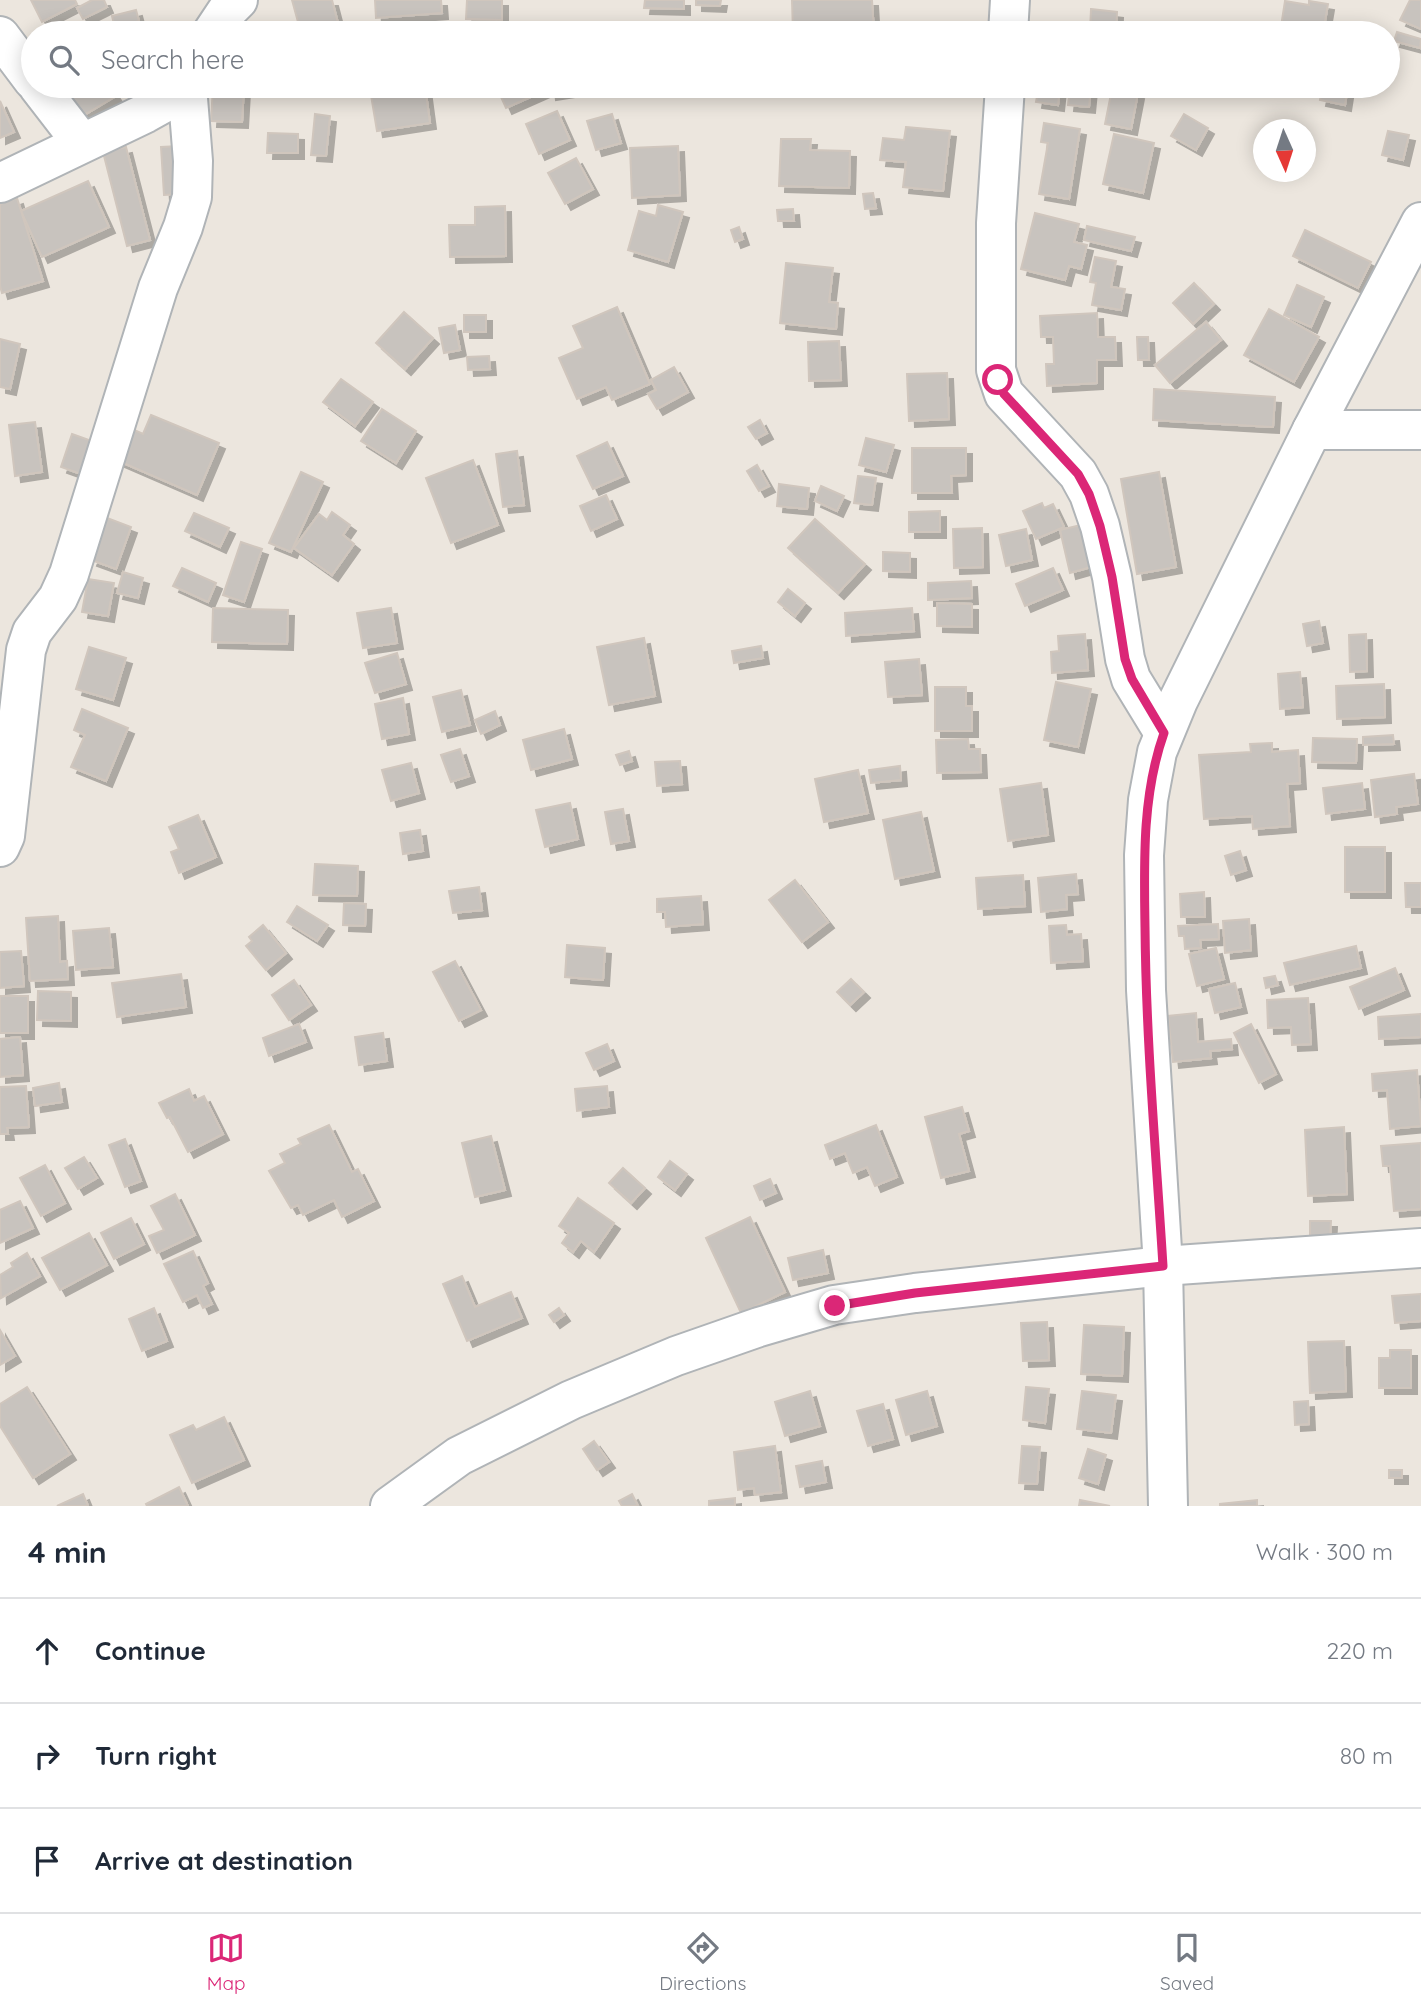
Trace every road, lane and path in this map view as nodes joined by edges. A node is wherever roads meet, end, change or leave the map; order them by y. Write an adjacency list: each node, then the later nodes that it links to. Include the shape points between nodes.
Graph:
1 (238, 0): 3 (street)
2 (1010, 0): 4 (street)
3 (220, 21)
4 (1009, 21)
5 (0, 36): 6 (street)
6 (21, 64)
7 (47, 98): 11 (street)
8 (170, 98): 11 (street)
9 (186, 98): 17 (street, via 192,197 158,288 69,574 58,598 32,632 26,650 5,836)
10 (1003, 98): 16 (street, via 996,223 998,380 1004,394 1078,474 1089,494 1112,577 1125,659)
11 (82, 143): 12 (street)
12 (0, 183)
13 (1421, 222): 14 (street)
14 (1312, 430): 15 (street); 16 (street)
15 (1421, 430)
16 (1164, 733): 19 (street, via 1148,800 1144,855 1146,990)
17 (0, 847)
18 (1421, 1248): 19 (street)
19 (1163, 1266): 20 (street, via 888,1297 760,1327 571,1400 459,1456); 21 (street)
20 (401, 1504)
21 (1168, 1506)

